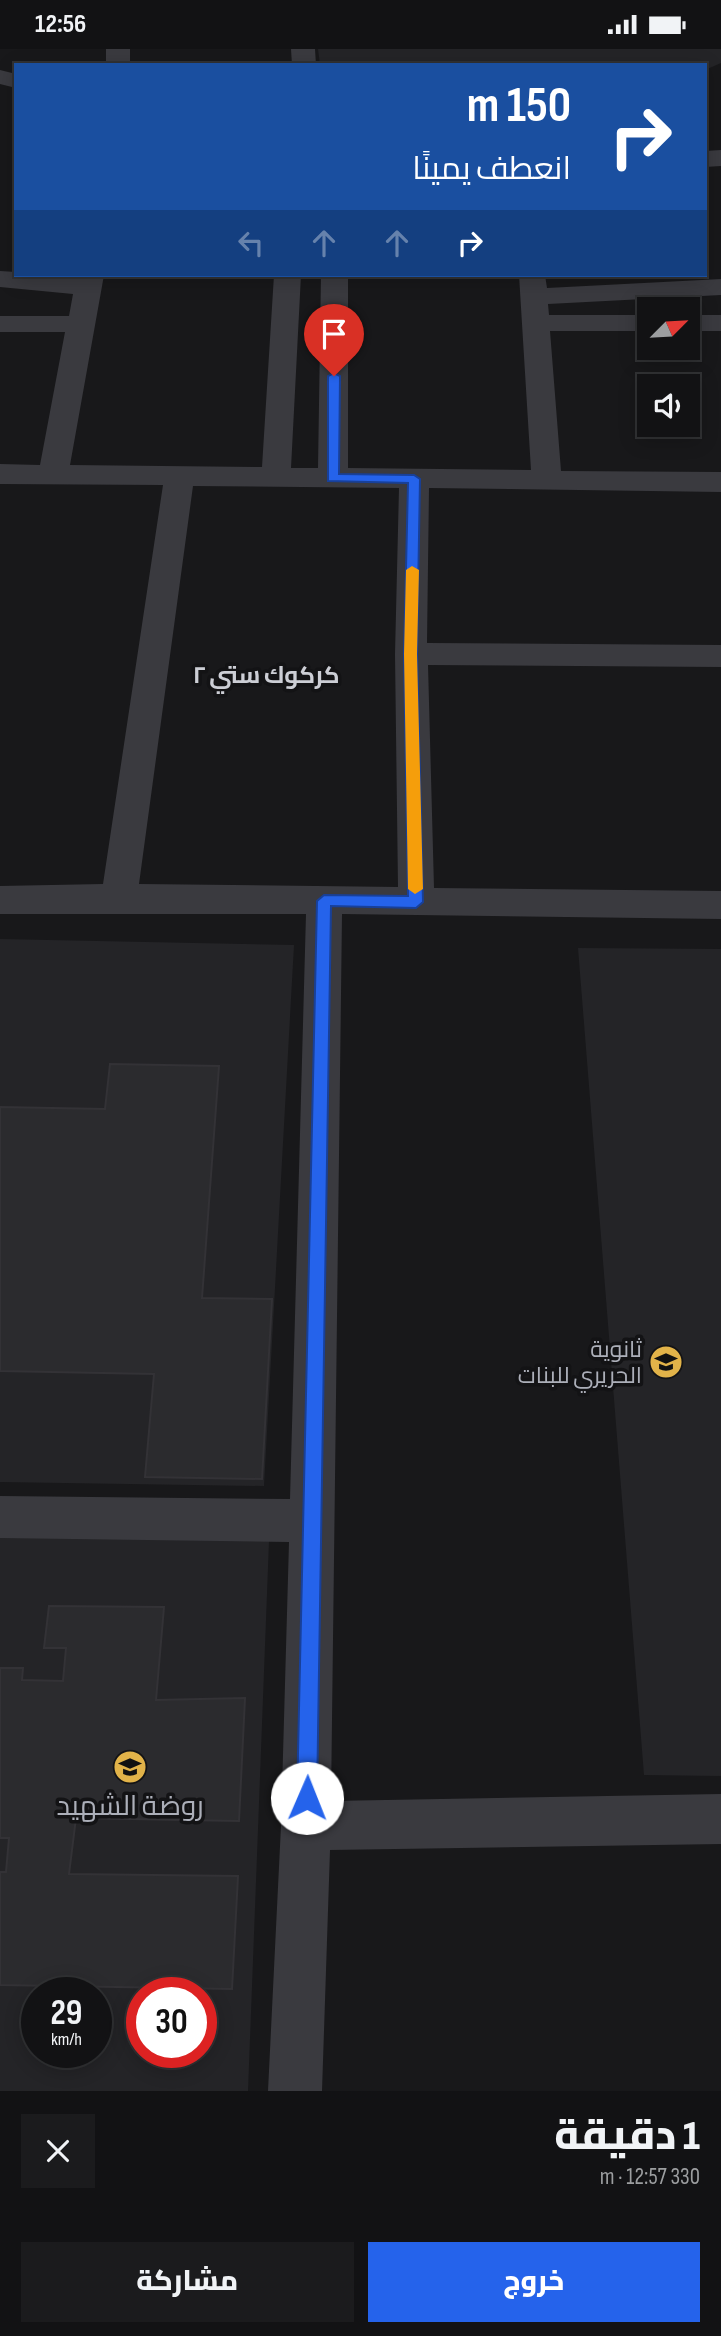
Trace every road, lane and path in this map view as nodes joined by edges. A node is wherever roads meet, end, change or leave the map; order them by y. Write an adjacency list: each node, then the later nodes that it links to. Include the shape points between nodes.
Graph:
1 (288, 277): 15 (street)
2 (335, 277): 16 (street)
3 (0, 279): 4 (street)
4 (89, 281): 11 (street)
5 (721, 287): 6 (street)
6 (533, 298): 7 (street); 18 (street)
7 (637, 320)
8 (700, 323): 9 (street)
9 (721, 323)
10 (0, 324): 11 (street)
11 (82, 324): 13 (street)
12 (0, 474): 13 (street)
13 (53, 475): 14 (street)
14 (179, 476): 15 (street); 22 (street)
15 (276, 477): 16 (street)
16 (333, 478): 17 (street)
17 (414, 479): 18 (street); 20 (street)
18 (547, 480): 19 (street)
19 (721, 482)
20 (411, 654): 21 (street); 25 (street)
21 (721, 656)
22 (119, 898): 23 (street); 24 (street)
23 (0, 900)
24 (324, 901): 25 (street); 28 (street)
25 (416, 902): 26 (street)
26 (721, 905)
27 (0, 1517): 28 (street)
28 (312, 1521): 30 (street)
29 (721, 1819): 30 (street)
30 (306, 1826): 31 (street)
31 (295, 2091)

